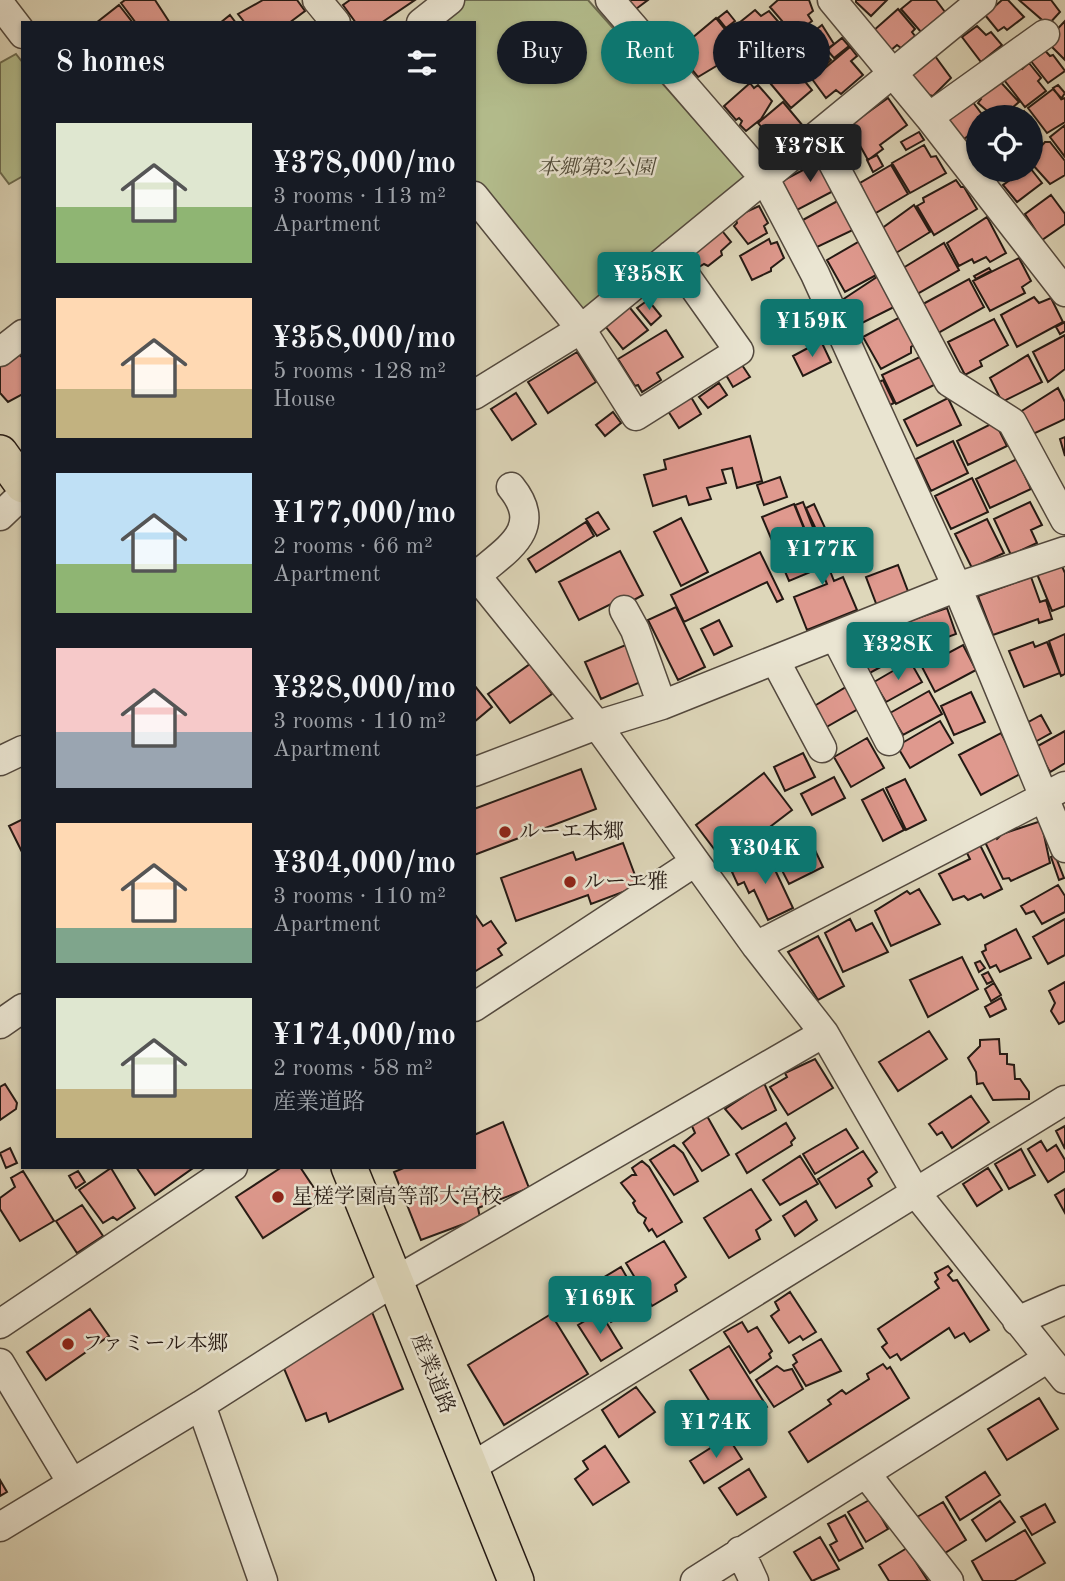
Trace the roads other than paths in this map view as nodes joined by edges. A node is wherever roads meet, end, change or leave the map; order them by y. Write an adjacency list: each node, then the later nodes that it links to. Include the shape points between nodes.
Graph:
1 (317, 0): 7 (street)
2 (450, 0): 8 (street)
3 (610, 0): 14 (street)
4 (832, 0): 11 (street)
5 (982, 0): 11 (street)
6 (0, 4): 9 (street)
7 (334, 21)
8 (424, 21)
9 (21, 31)
10 (1045, 34): 12 (street)
11 (892, 72): 12 (street); 13 (street)
12 (929, 117): 18 (street)
13 (818, 135): 14 (street); 28 (street, via 949,383 1012,422)
14 (765, 179): 17 (street); 32 (street, via 814,274)
15 (476, 202): 16 (street)
16 (484, 226): 19 (street)
17 (671, 256): 19 (street); 19 (street, via 739,351 636,416)
18 (1065, 292)
19 (581, 329): 22 (street)
20 (21, 336): 21 (street)
21 (0, 352)
22 (476, 394)
23 (0, 453): 24 (main road)
24 (21, 482)
25 (511, 487): 30 (street, via 522,500 526,520 517,540)
26 (21, 496): 27 (street)
27 (0, 516)
28 (1065, 520)
29 (1065, 551): 32 (street)
30 (476, 573)
31 (476, 575): 37 (street)
32 (957, 587): 34 (street); 43 (street)
33 (624, 610): 36 (street)
34 (835, 636): 35 (street); 38 (street)
35 (775, 660): 36 (street); 39 (street)
36 (662, 705): 37 (street)
37 (597, 725): 42 (street); 45 (street)
38 (889, 741)
39 (822, 748)
40 (21, 751): 41 (street)
41 (0, 761)
42 (476, 771)
43 (1055, 791): 44 (street); 46 (street)
44 (1065, 848)
45 (695, 862): 46 (street); 47 (street)
46 (756, 946): 50 (street)
47 (476, 1006)
48 (21, 1009): 49 (street)
49 (0, 1024)
50 (824, 1033): 54 (street); 55 (street)
51 (1065, 1100): 54 (street)
52 (230, 1169): 58 (street)
53 (350, 1169): 55 (main road, 産業道路)
54 (916, 1193): 57 (street); 62 (street)
55 (395, 1281): 61 (street); 62 (main road, 産業道路)
56 (1065, 1300): 57 (street)
57 (1017, 1321): 60 (street)
58 (0, 1324)
59 (0, 1363): 64 (street)
60 (1057, 1368): 63 (street)
61 (201, 1405): 64 (street); 67 (street)
62 (470, 1468): 68 (main road, 産業道路)
63 (867, 1475): 66 (street); 71 (street)
64 (72, 1483): 65 (street)
65 (0, 1527)
66 (740, 1551): 69 (street); 70 (street)
67 (263, 1581)
68 (516, 1581)
69 (695, 1581)
70 (754, 1581)
71 (949, 1581)

